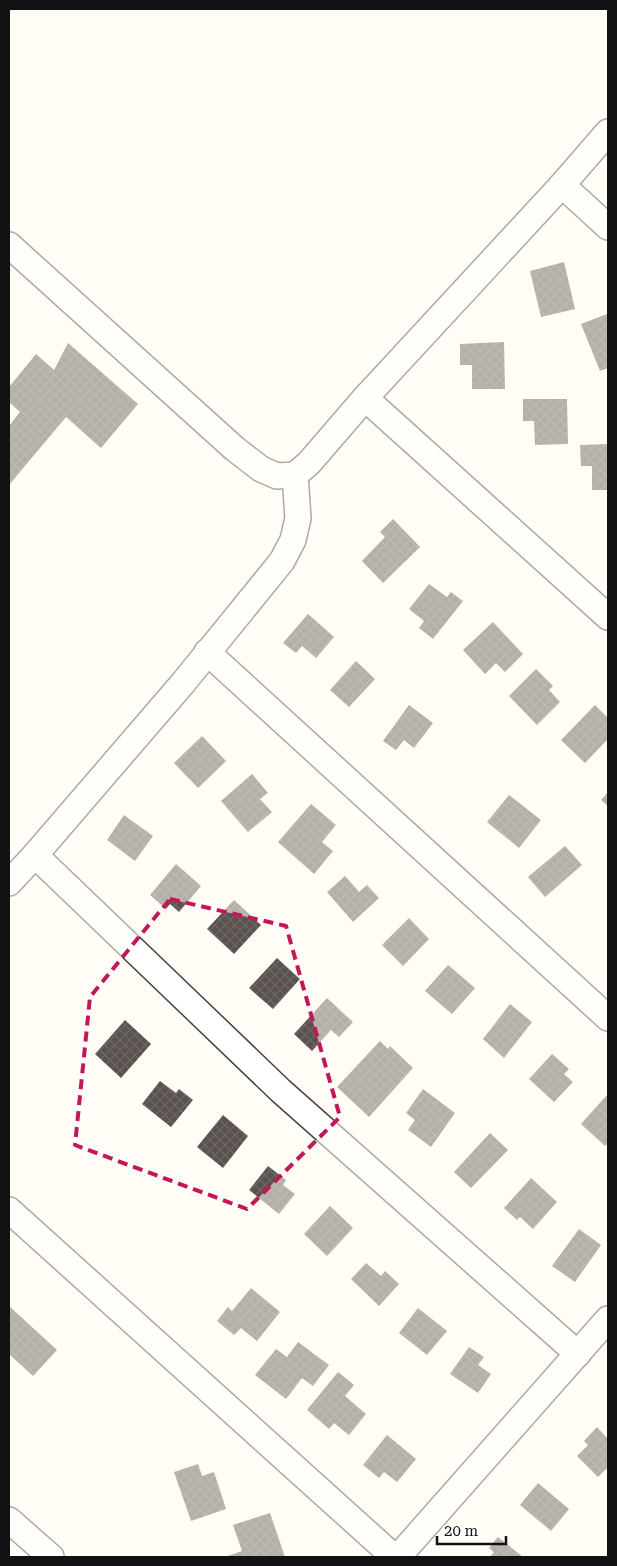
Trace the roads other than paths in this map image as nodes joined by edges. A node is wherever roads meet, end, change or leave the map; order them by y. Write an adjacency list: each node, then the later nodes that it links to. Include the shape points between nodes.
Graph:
1 (608, 132): 2 (street)
2 (562, 185): 3 (street); 5 (street)
3 (608, 227)
4 (9, 245): 6 (street, via 235,449 261,469 277,476)
5 (365, 398): 6 (street); 7 (street)
6 (295, 475): 8 (street, via 298,518 293,540 282,561)
7 (608, 617)
8 (207, 652): 9 (street); 11 (street)
9 (36, 856): 10 (street); 14 (street, via 281,1090)
10 (9, 882)
11 (608, 1018)
12 (9, 1210): 17 (street)
13 (608, 1320): 14 (street)
14 (578, 1354): 18 (street)
15 (9, 1520): 16 (street)
16 (51, 1557)
17 (394, 1557)
18 (398, 1557)

